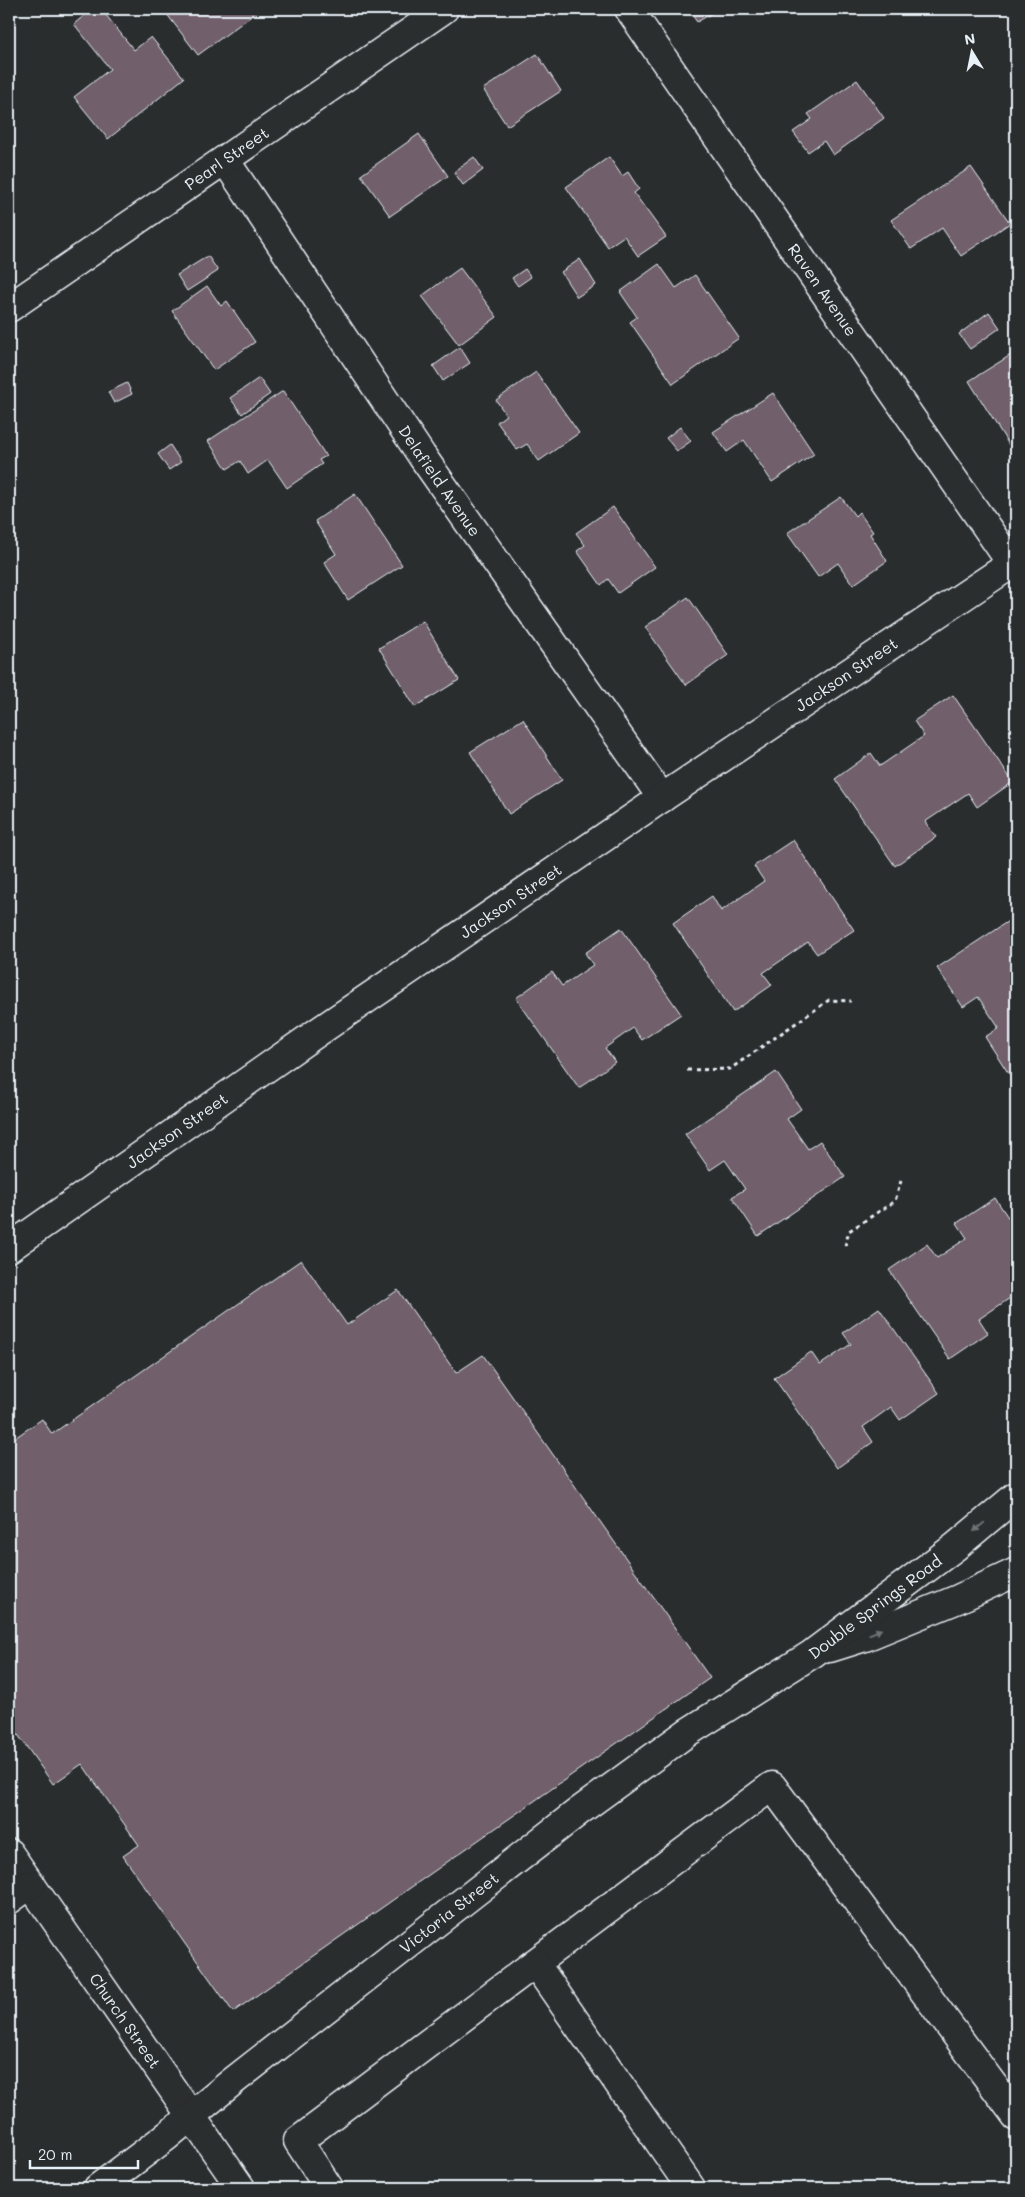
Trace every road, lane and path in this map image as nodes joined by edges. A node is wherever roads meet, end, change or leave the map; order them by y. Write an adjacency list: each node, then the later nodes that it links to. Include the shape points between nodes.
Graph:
1 (444, 9): 3 (street, Pearl Street)
2 (629, 9): 5 (street, Raven Avenue)
3 (225, 160): 4 (street, Pearl Street); 6 (street, Delafield Avenue, via 422,456)
4 (9, 308)
5 (1015, 565): 6 (street, Jackson Street)
6 (662, 798): 11 (street, Jackson Street, via 318,1032)
7 (851, 1001): 8 (path, via 829,1000 730,1069)
8 (687, 1070)
9 (901, 1182): 10 (path, via 895,1201 849,1232)
10 (845, 1246)
11 (9, 1248)
12 (1016, 1496): 14 (street, Double Springs Road, one-way to 14, via 956,1547)
13 (1016, 1572): 14 (street, Double Springs Road, one-way to 13, via 958,1599)
14 (812, 1654): 20 (street, Victoria Street, via 688,1732 578,1812)
15 (9, 1853): 16 (street, Church Street)
16 (31, 1884): 17 (street); 20 (street, Church Street)
17 (9, 1900)
18 (535, 1963): 19 (street, via 772,1786); 23 (street, via 298,2141); 24 (street)
19 (1016, 2116)
20 (191, 2117): 21 (street, Victoria Street); 22 (street, Church Street)
21 (98, 2188)
22 (241, 2188)
23 (328, 2188)
24 (691, 2188)

